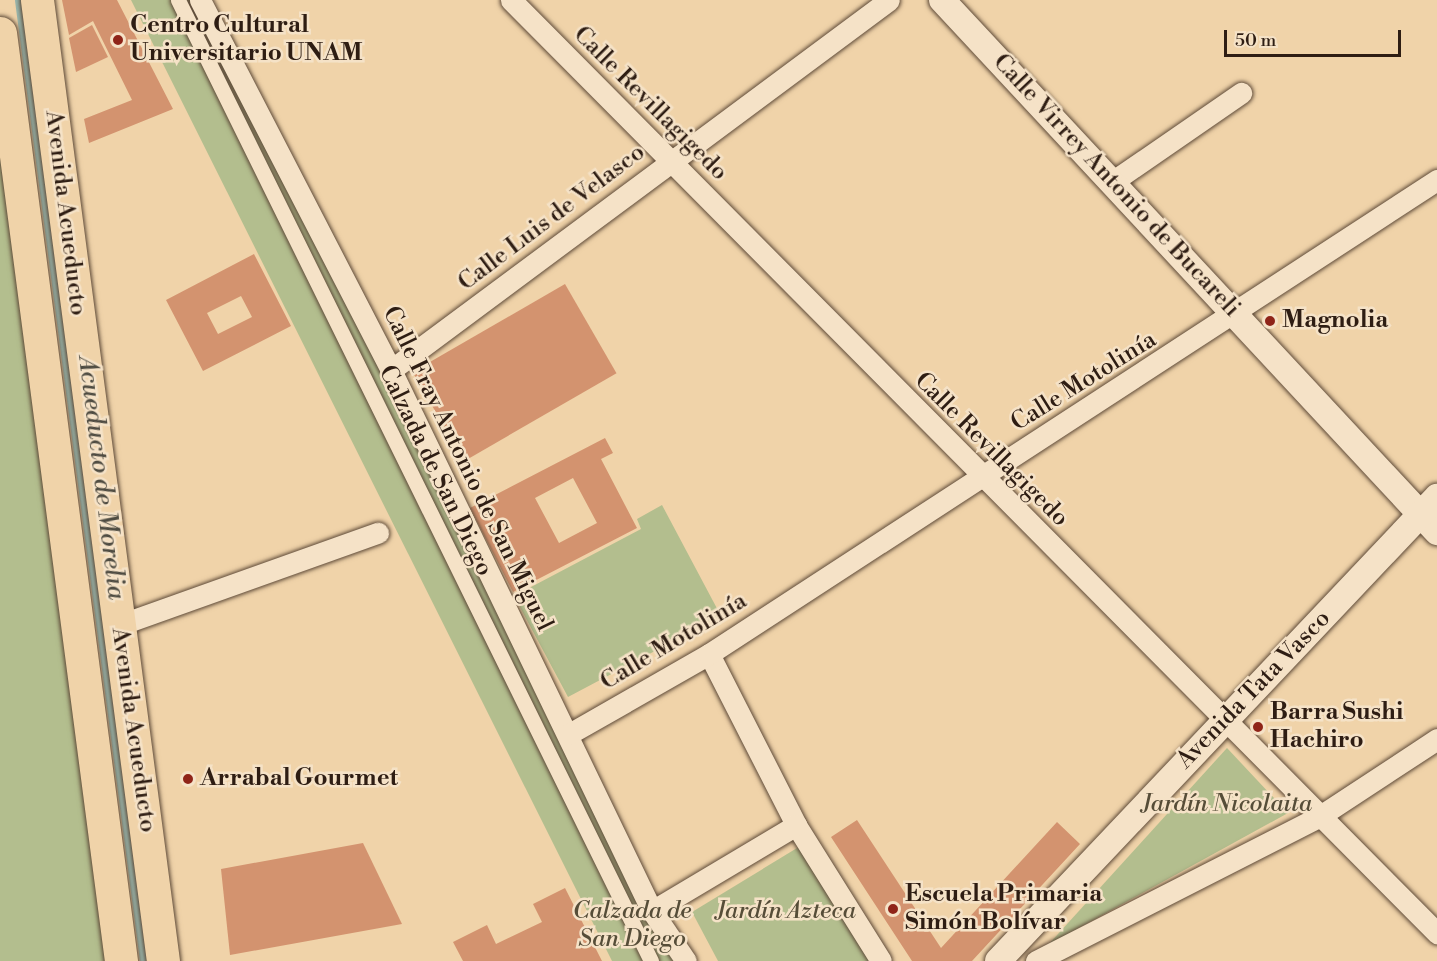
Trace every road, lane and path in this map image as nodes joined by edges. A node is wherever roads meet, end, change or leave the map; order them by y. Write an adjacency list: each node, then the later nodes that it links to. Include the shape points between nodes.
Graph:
1 (37, 0): 17 (main road, Avenida Acueducto)
2 (178, 0): 28 (street, Calzada de San Diego)
3 (200, 0): 13 (street, Calle Fray Antonio de San Miguel)
4 (511, 0): 9 (street, Calle Revillagigedo)
5 (889, 0): 9 (street, Calle Luis de Velasco)
6 (942, 0): 11 (street, Calle Virrey Antonio de Bucareli)
7 (1, 45): 26 (main road, Avenida Acueducto)
8 (1241, 93): 11 (street)
9 (671, 161): 13 (street, Calle Luis de Velasco); 14 (street, Calle Revillagigedo)
10 (1437, 180): 12 (street, Calle Motolinía)
11 (1112, 182): 12 (street, Calle Virrey Antonio de Bucareli)
12 (1237, 315): 14 (street, Calle Motolinía); 15 (street, Calle Virrey Antonio de Bucareli)
13 (391, 370): 20 (street, Calle Fray Antonio de San Miguel)
14 (982, 477): 18 (street, Calle Motolinía); 19 (street, Calle Revillagigedo)
15 (1432, 514): 19 (street, Avenida Tata Vasco)
16 (378, 533): 17 (street)
17 (119, 625): 27 (main road, Avenida Acueducto)
18 (709, 654): 20 (street, Calle Motolinía); 23 (street)
19 (1223, 722): 22 (street, Calle Revillagigedo); 31 (street, Avenida Tata Vasco)
20 (570, 734): 24 (street, Calle Fray Antonio de San Miguel)
21 (1437, 739): 22 (street)
22 (1320, 816): 25 (street, Calle Revillagigedo); 32 (street)
23 (796, 825): 24 (street); 30 (street)
24 (652, 911): 29 (street, Calle Fray Antonio de San Miguel)
25 (1437, 933)
26 (121, 961)
27 (163, 961)
28 (651, 961)
29 (687, 961)
30 (881, 961)
31 (998, 961)
32 (1036, 961)

